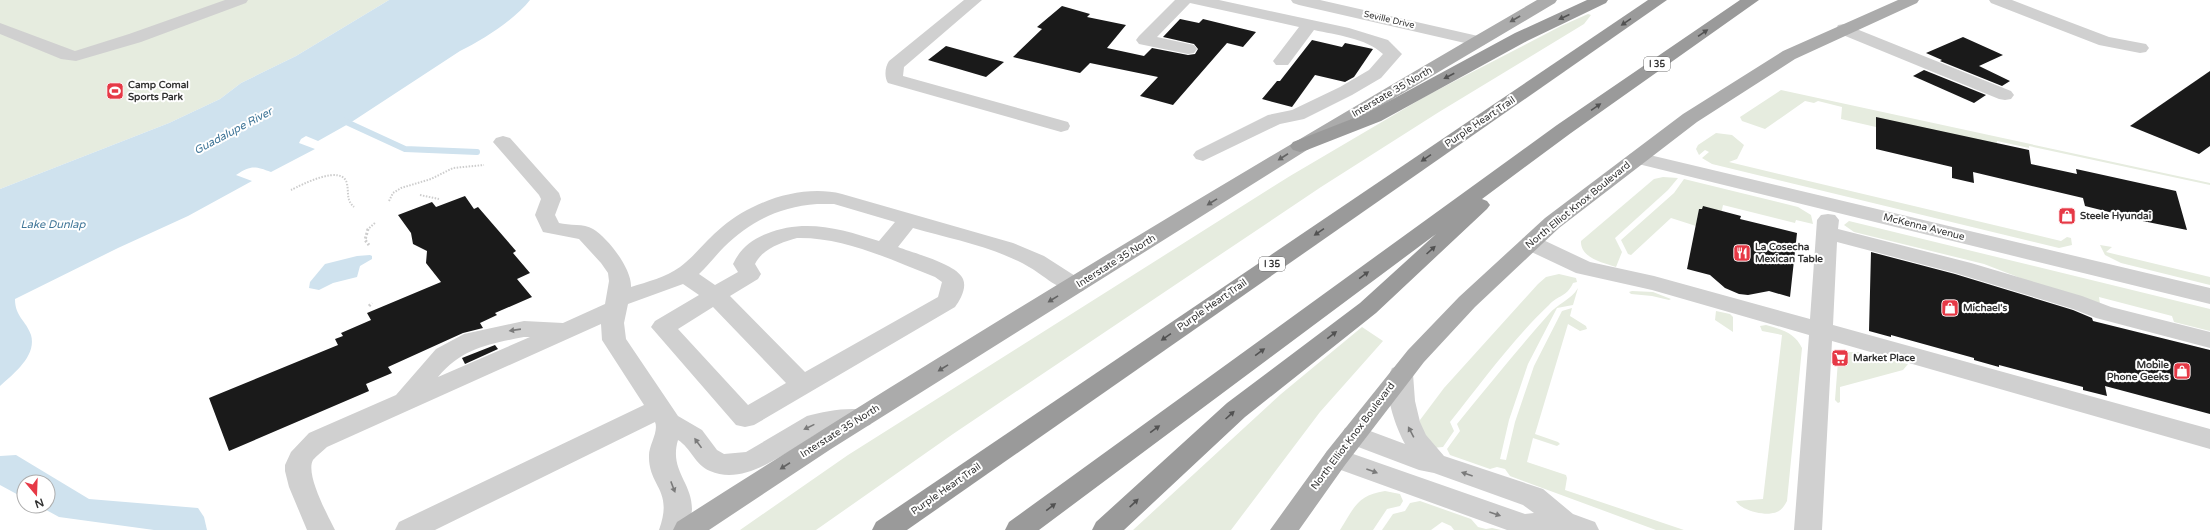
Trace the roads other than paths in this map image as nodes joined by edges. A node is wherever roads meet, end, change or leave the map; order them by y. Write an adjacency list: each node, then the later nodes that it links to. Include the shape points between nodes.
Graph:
1 (240, 0): 16 (street, via 135,38 76,56 67,55)
2 (974, 0): 22 (street, via 895,65 894,79)
3 (1184, 0): 19 (street, via 1145,40)
4 (1196, 0): 15 (street)
5 (1299, 0): 14 (street, Seville Drive)
6 (1380, 0): 14 (street)
7 (1549, 0): 18 (main road, Interstate 35 North, one-way to 18)
8 (1600, 0): 25 (highway, one-way to 25, via 1521,37 1374,117)
9 (1659, 0): 53 (highway, Purple Heart Trail / I 35, one-way to 53)
10 (1751, 0): 23 (highway, I 35, one-way to 10)
11 (1911, 0): 17 (main road, North Elliot Knox Boulevard)
12 (1997, 0): 13 (street, via 2105,40 2140,48 2111,33)
13 (2020, 0)
14 (1370, 15): 18 (street, Seville Drive)
15 (1309, 25): 20 (street); 26 (street, via 1349,33 1382,44 1393,54 1375,74 1346,91 1297,115 1275,119)
16 (0, 28)
17 (1844, 29): 21 (street); 27 (main road, North Elliot Knox Boulevard, via 1789,55 1703,110)
18 (1478, 41): 25 (main road, Interstate 35 North)
19 (1188, 49)
20 (1282, 61)
21 (2005, 95)
22 (1061, 126)
23 (1564, 129): 54 (highway, I 35, one-way to 23); 55 (highway, one-way to 23, via 1236,410 1368,308)
24 (503, 142): 37 (street, via 549,193 551,199 545,216 550,226 585,233 617,269 620,282)
25 (1300, 146): 34 (main road, Interstate 35 North, one-way to 34)
26 (1203, 155)
27 (1637, 158): 28 (street, McKenna Avenue); 31 (main road, North Elliot Knox Boulevard, via 1552,223)
28 (1830, 204): 30 (street); 36 (street, McKenna Avenue)
29 (908, 220): 32 (street); 33 (street, via 835,198 813,197 786,202 762,208 744,219); 34 (street, via 1006,248 1036,261)
30 (1828, 233): 38 (street); 39 (street, via 1989,274 2088,305 2104,313)
31 (1531, 243): 38 (street, via 1596,272 1654,283); 40 (main road, North Elliot Knox Boulevard, via 1467,302)
32 (884, 250): 35 (street, via 817,230 799,230 777,236 757,246 748,255 744,264 750,274); 41 (street, via 943,272 953,280 947,302)
33 (684, 275): 35 (street); 37 (street)
34 (1075, 286): 43 (main road, Interstate 35 North, one-way to 43)
35 (716, 296): 41 (street); 41 (street, via 663,327 745,418)
36 (2210, 296)
37 (616, 305): 42 (street, via 611,324 614,340); 49 (street, via 568,329 318,440 304,453 300,460 298,475)
38 (1821, 330): 45 (street); 57 (street)
39 (2210, 340)
40 (1401, 374): 44 (main road, North Elliot Knox Boulevard); 47 (street, one-way to 40, via 1423,451 1406,422)
41 (803, 385)
42 (664, 416): 43 (street, one-way to 42, via 816,423 753,460 728,465 713,462 693,437); 50 (street); 51 (street, one-way to 51, via 662,461 678,503 677,520)
43 (861, 418): 52 (main road, Interstate 35 North, one-way to 52)
44 (1354, 435): 46 (main road, North Elliot Knox Boulevard); 47 (street, via 1428,463)
45 (2210, 439)
46 (1336, 458): 48 (street, one-way to 48, via 1525,525); 56 (main road, North Elliot Knox Boulevard)
47 (1435, 462): 48 (street, one-way to 47, via 1533,497)
48 (1574, 526)
49 (321, 530)
50 (409, 530)
51 (673, 530)
52 (687, 530)
53 (886, 530)
54 (1019, 530)
55 (1106, 530)
56 (1284, 530)
57 (1808, 530)

